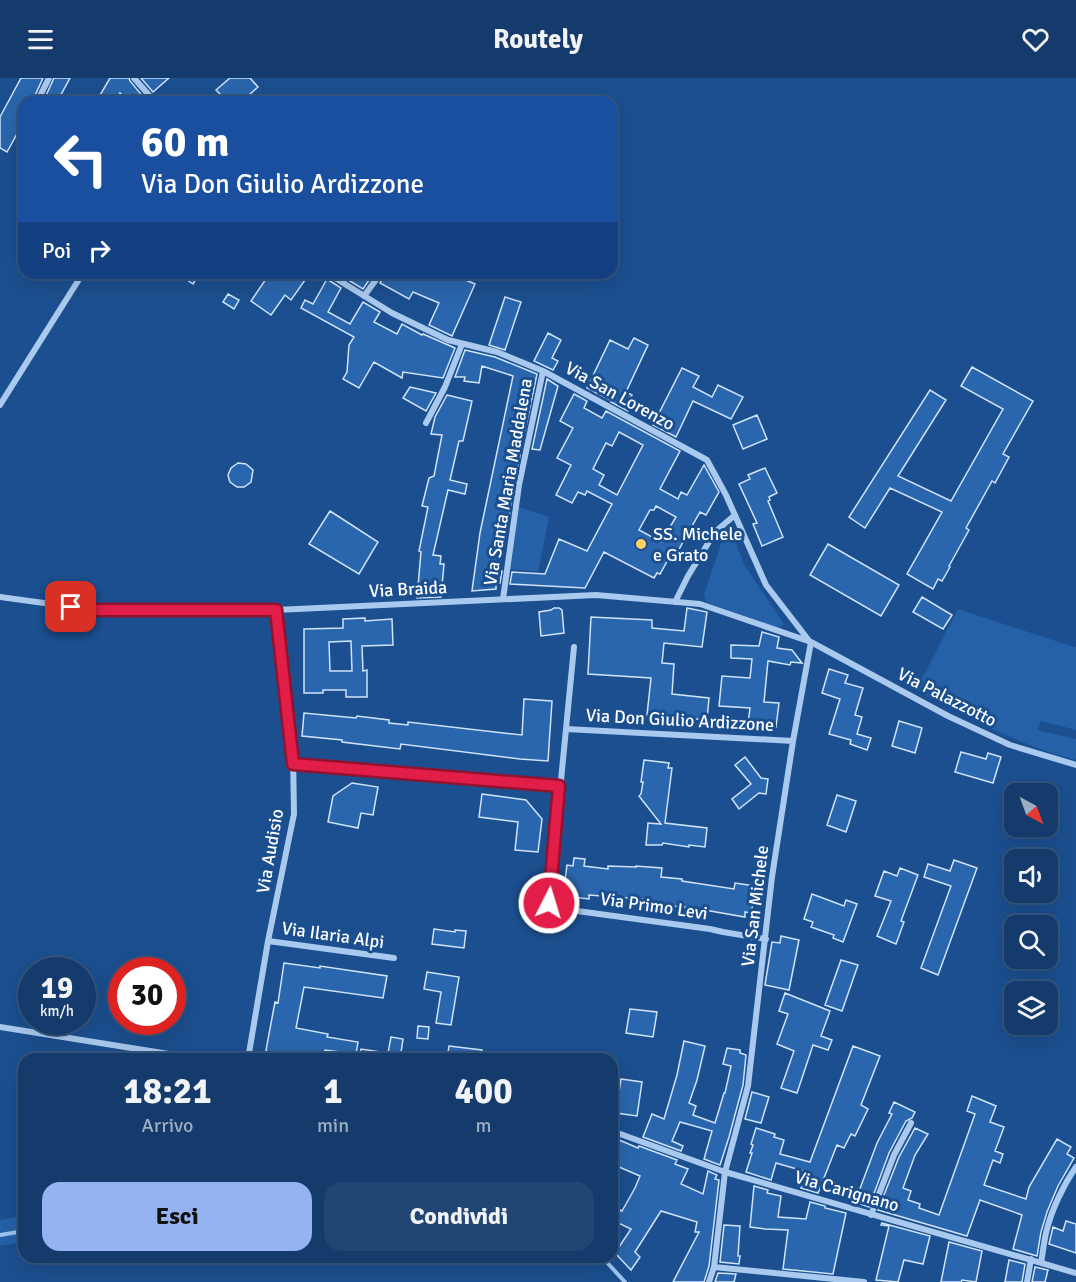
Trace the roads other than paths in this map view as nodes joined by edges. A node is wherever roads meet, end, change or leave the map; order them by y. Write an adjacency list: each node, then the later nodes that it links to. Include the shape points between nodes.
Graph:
1 (50, 78): 3 (street)
2 (135, 78): 4 (street)
3 (40, 96)
4 (150, 96)
5 (79, 279): 11 (street)
6 (337, 279): 8 (street, Via San Lorenzo)
7 (377, 279): 8 (street)
8 (364, 296): 9 (street, Via San Lorenzo, via 401,318)
9 (462, 344): 10 (street, Via San Lorenzo, via 497,352); 12 (street)
10 (543, 370): 13 (street, Via San Lorenzo, via 707,460); 15 (street, Via Santa Maria Maddalena, via 519,485)
11 (0, 405)
12 (426, 423)
13 (735, 514): 16 (street, via 715,532); 18 (street, Via San Lorenzo, via 766,585)
14 (0, 597): 17 (street, Via Braida, via 95,610)
15 (503, 599): 16 (street, Via Braida, via 596,595); 17 (street, Via Braida)
16 (675, 602): 18 (street, Via Braida, via 700,604)
17 (276, 610): 22 (street, Via Audisio)
18 (811, 642): 21 (street, Via San Michele); 23 (street, Via Palazzotto, via 1010,745)
19 (574, 647): 20 (street)
20 (566, 729): 21 (street, Via Don Giulio Ardizzone); 24 (street, Via Don Giulio Ardizzone)
21 (793, 741): 25 (street, Via San Michele)
22 (293, 764): 24 (street); 26 (street, Via Audisio, via 294,814)
23 (1076, 765)
24 (559, 786): 25 (street, Via Primo Levi, via 549,903 555,908)
25 (766, 939): 34 (street, Via San Michele, via 748,1086)
26 (268, 941): 27 (street, Via Ilaria Alpi); 30 (street, Via Audisio)
27 (394, 958)
28 (0, 1027): 29 (street)
29 (162, 1053)
30 (249, 1053)
31 (910, 1123): 35 (street)
32 (618, 1133): 34 (street, Via Carignano)
33 (1076, 1167): 37 (street, via 1051,1215)
34 (725, 1172): 35 (street, Via Carignano); 38 (street, Via San Michele)
35 (871, 1215): 36 (street, Via Carignano)
36 (1031, 1259): 37 (street, Via Carignano); 42 (street)
37 (1041, 1263): 39 (street, Via Carignano)
38 (714, 1267): 40 (street, Via San Michele); 41 (street)
39 (1076, 1273)
40 (709, 1282)
41 (864, 1282)
42 (1027, 1282)

